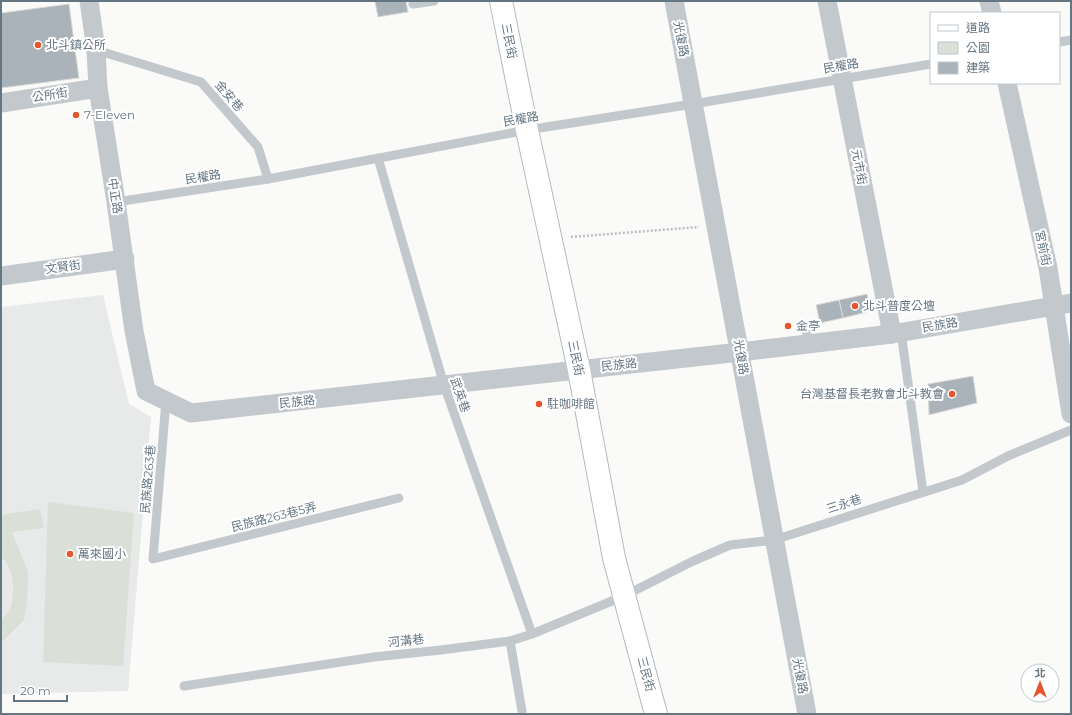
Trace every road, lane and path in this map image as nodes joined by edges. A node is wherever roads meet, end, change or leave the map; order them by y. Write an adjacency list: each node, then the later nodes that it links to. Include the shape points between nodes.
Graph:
1 (89, 1): 11 (street, 中正路)
2 (434, 1): 7 (lane)
3 (501, 1): 18 (street, 三民街)
4 (674, 1): 17 (street, 光復路)
5 (826, 1): 13 (street, 元市街)
6 (989, 1): 8 (street)
7 (413, 4)
8 (992, 12)
9 (1071, 40): 10 (lane)
10 (1060, 42)
11 (96, 50): 15 (street, 中正路); 20 (lane, 金安巷, via 201,82 258,147)
12 (930, 64): 13 (lane, 民權路)
13 (842, 78): 17 (lane, 民權路); 27 (street, 元市街)
14 (1007, 84): 26 (street, 宮前街, via 1048,268)
15 (98, 88): 16 (street, 公所街); 21 (street, 中正路)
16 (1, 103)
17 (693, 104): 18 (lane, 民權路); 22 (street, 光復路)
18 (527, 130): 19 (lane, 民權路); 23 (street, 三民街)
19 (378, 158): 20 (lane, 民權路); 30 (lane, 武英巷)
20 (268, 179): 21 (lane, 民權路)
21 (116, 202): 24 (street, 中正路)
22 (716, 226): 23 (path); 28 (street, 光復路)
23 (550, 239): 29 (street, 三民街)
24 (124, 259): 25 (street, 文賢街); 31 (street, 中正路)
25 (1, 276)
26 (1063, 305): 27 (street, 民族路); 33 (street, 宮前街)
27 (896, 333): 28 (street, 民族路, via 807,335); 35 (lane, 元市街)
28 (740, 352): 29 (street, 民族路); 37 (street, 光復路)
29 (579, 370): 30 (street, 民族路); 39 (street, 三民街, via 614,558)
30 (444, 385): 32 (street, 民族路, via 191,413); 40 (lane, 武英巷)
31 (146, 391): 32 (street, 民族路)
32 (166, 401): 38 (lane, 民族路263巷)
33 (1071, 414)
34 (1071, 430): 35 (lane, 三永巷, via 1008,456 962,480)
35 (923, 492): 37 (lane, 三永巷)
36 (399, 498): 38 (lane, 民族路263巷5弄)
37 (774, 540): 39 (lane, 三永巷, via 730,545); 45 (street, 光復路)
38 (154, 559)
39 (624, 596): 40 (lane, 河溝巷); 44 (street, 三民街)
40 (532, 634): 41 (lane, 河溝巷)
41 (510, 641): 42 (lane, 河溝巷, via 374,656); 43 (lane)
42 (184, 686)
43 (522, 711)
44 (656, 714)
45 (807, 714)

